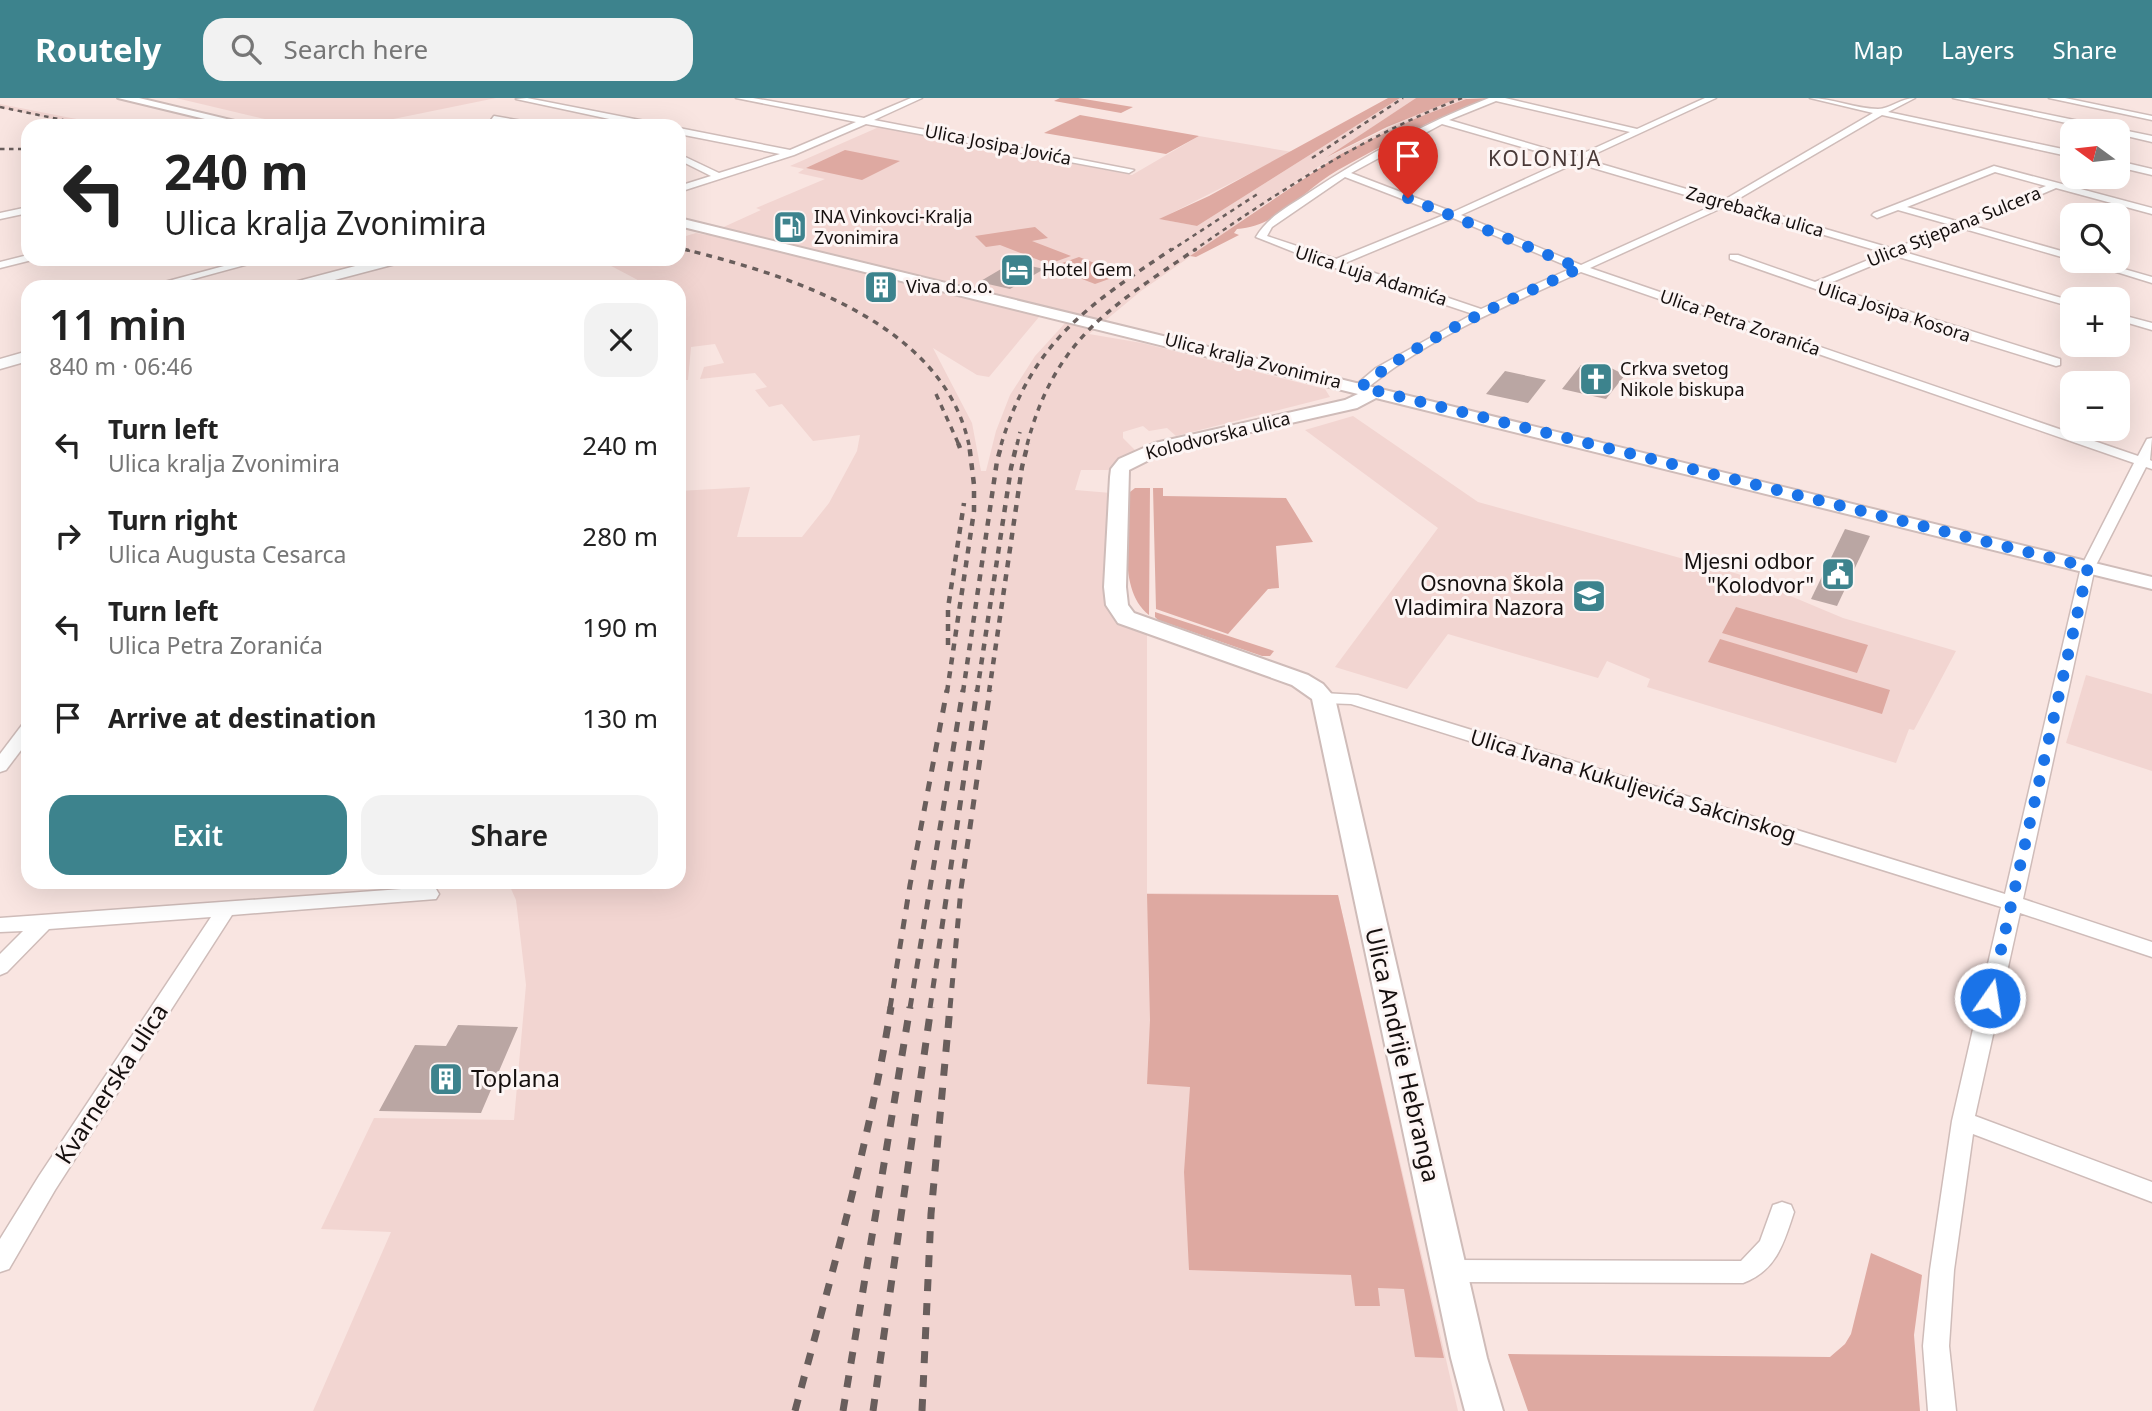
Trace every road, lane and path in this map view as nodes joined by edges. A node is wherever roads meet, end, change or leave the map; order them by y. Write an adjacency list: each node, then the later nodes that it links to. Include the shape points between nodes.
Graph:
1 (124, 98): 16 (main road)
2 (740, 98): 19 (street, Ulica Josipa Jovića)
3 (918, 98): 19 (street)
4 (1496, 98): 20 (street); 23 (street)
5 (1712, 98): 23 (street)
6 (1814, 98): 12 (street)
7 (1911, 98): 12 (street)
8 (1957, 98): 14 (street)
9 (2053, 98): 11 (street)
10 (522, 99): 18 (street)
11 (2083, 104): 14 (street); 15 (street)
12 (1881, 112): 27 (street); 40 (street)
13 (494, 118): 17 (street)
14 (2052, 118): 21 (street); 22 (street)
15 (2152, 118)
16 (218, 119)
17 (499, 119)
18 (621, 119)
19 (867, 120): 30 (street); 34 (street, Ulica Josipa Jovića)
20 (1439, 120): 31 (street, Zagrebačka ulica); 36 (street)
21 (2060, 120)
22 (2041, 124)
23 (1636, 131): 31 (street)
24 (686, 132): 30 (street)
25 (2020, 134): 27 (street)
26 (2130, 135): 28 (street)
27 (2009, 139): 29 (street)
28 (2152, 139)
29 (2060, 151)
30 (791, 153): 37 (street)
31 (1573, 159): 40 (street, Zagrebačka ulica); 44 (street)
32 (686, 160): 37 (street)
33 (2130, 167): 35 (street)
34 (1129, 170)
35 (2152, 172)
36 (1342, 173): 44 (street, Ulica Petra Zoranića); 53 (street, Ulica Luja Adamića, via 1268,225 1261,237)
37 (720, 177): 39 (street)
38 (2056, 185): 41 (street, via 1994,169); 42 (street); 48 (street, Ulica Stjepana Sulcera)
39 (686, 188)
40 (1723, 204): 49 (street, Zagrebačka ulica); 57 (street)
41 (1898, 207): 45 (street); 48 (street)
42 (2152, 211)
43 (21, 212): 46 (street)
44 (1453, 215): 53 (street); 57 (street, Ulica Petra Zoranića)
45 (1878, 215)
46 (0, 216)
47 (686, 224): 70 (main road, Ulica kralja Zvonimira)
48 (1960, 224): 49 (street, Ulica Stjepana Sulcera); 50 (street)
49 (1892, 252): 62 (street, Ulica Stjepana Sulcera); 63 (street, Zagrebačka ulica)
50 (2060, 253)
51 (1734, 257): 62 (street, Ulica Josipa Kosora)
52 (21, 260): 54 (street)
53 (1333, 264): 64 (street, Ulica Luja Adamića)
54 (0, 265)
55 (234, 266): 59 (street)
56 (372, 266): 60 (street)
57 (1580, 268): 64 (street); 72 (street, Ulica Petra Zoranića)
58 (2128, 273): 61 (street)
59 (179, 280)
60 (318, 280)
61 (2152, 280)
62 (1814, 286): 68 (street, Ulica Josipa Kosora)
63 (2060, 301)
64 (1482, 313): 70 (street, via 1380,371)
65 (2130, 321): 66 (street)
66 (2152, 327)
67 (21, 358): 69 (street)
68 (2056, 362)
69 (0, 364)
70 (1368, 389): 73 (main road, Ulica kralja Zvonimira); 75 (main road, Kolodvorska ulica, via 1352,404 1161,447 1120,468 1115,587 1121,613 1152,629 1300,680)
71 (2152, 442): 72 (street)
72 (2147, 463): 73 (street)
73 (2088, 567): 74 (main road, Ulica kralja Zvonimira); 79 (street)
74 (2152, 583)
75 (1323, 698): 79 (street, Ulica Ivana Kukuljevića Sakcinskog, via 1352,699); 89 (main road, Ulica Andrije Hebranga)
76 (21, 738): 77 (street)
77 (0, 766)
78 (429, 894): 80 (street)
79 (2012, 904): 83 (street, Ulica Ivana Kukuljevića Sakcinskog); 85 (street)
80 (226, 909): 81 (street); 88 (street, Kvarnerska ulica)
81 (42, 922): 82 (street); 84 (street)
82 (0, 925)
83 (2152, 950)
84 (0, 967)
85 (1963, 1121): 86 (street); 91 (street, via 1936,1346)
86 (2152, 1192)
87 (1782, 1212): 89 (street, via 1765,1259 1757,1268 1743,1272)
88 (0, 1261)
89 (1450, 1271): 90 (main road, Ulica Andrije Hebranga)
90 (1484, 1411)
91 (1942, 1411)

